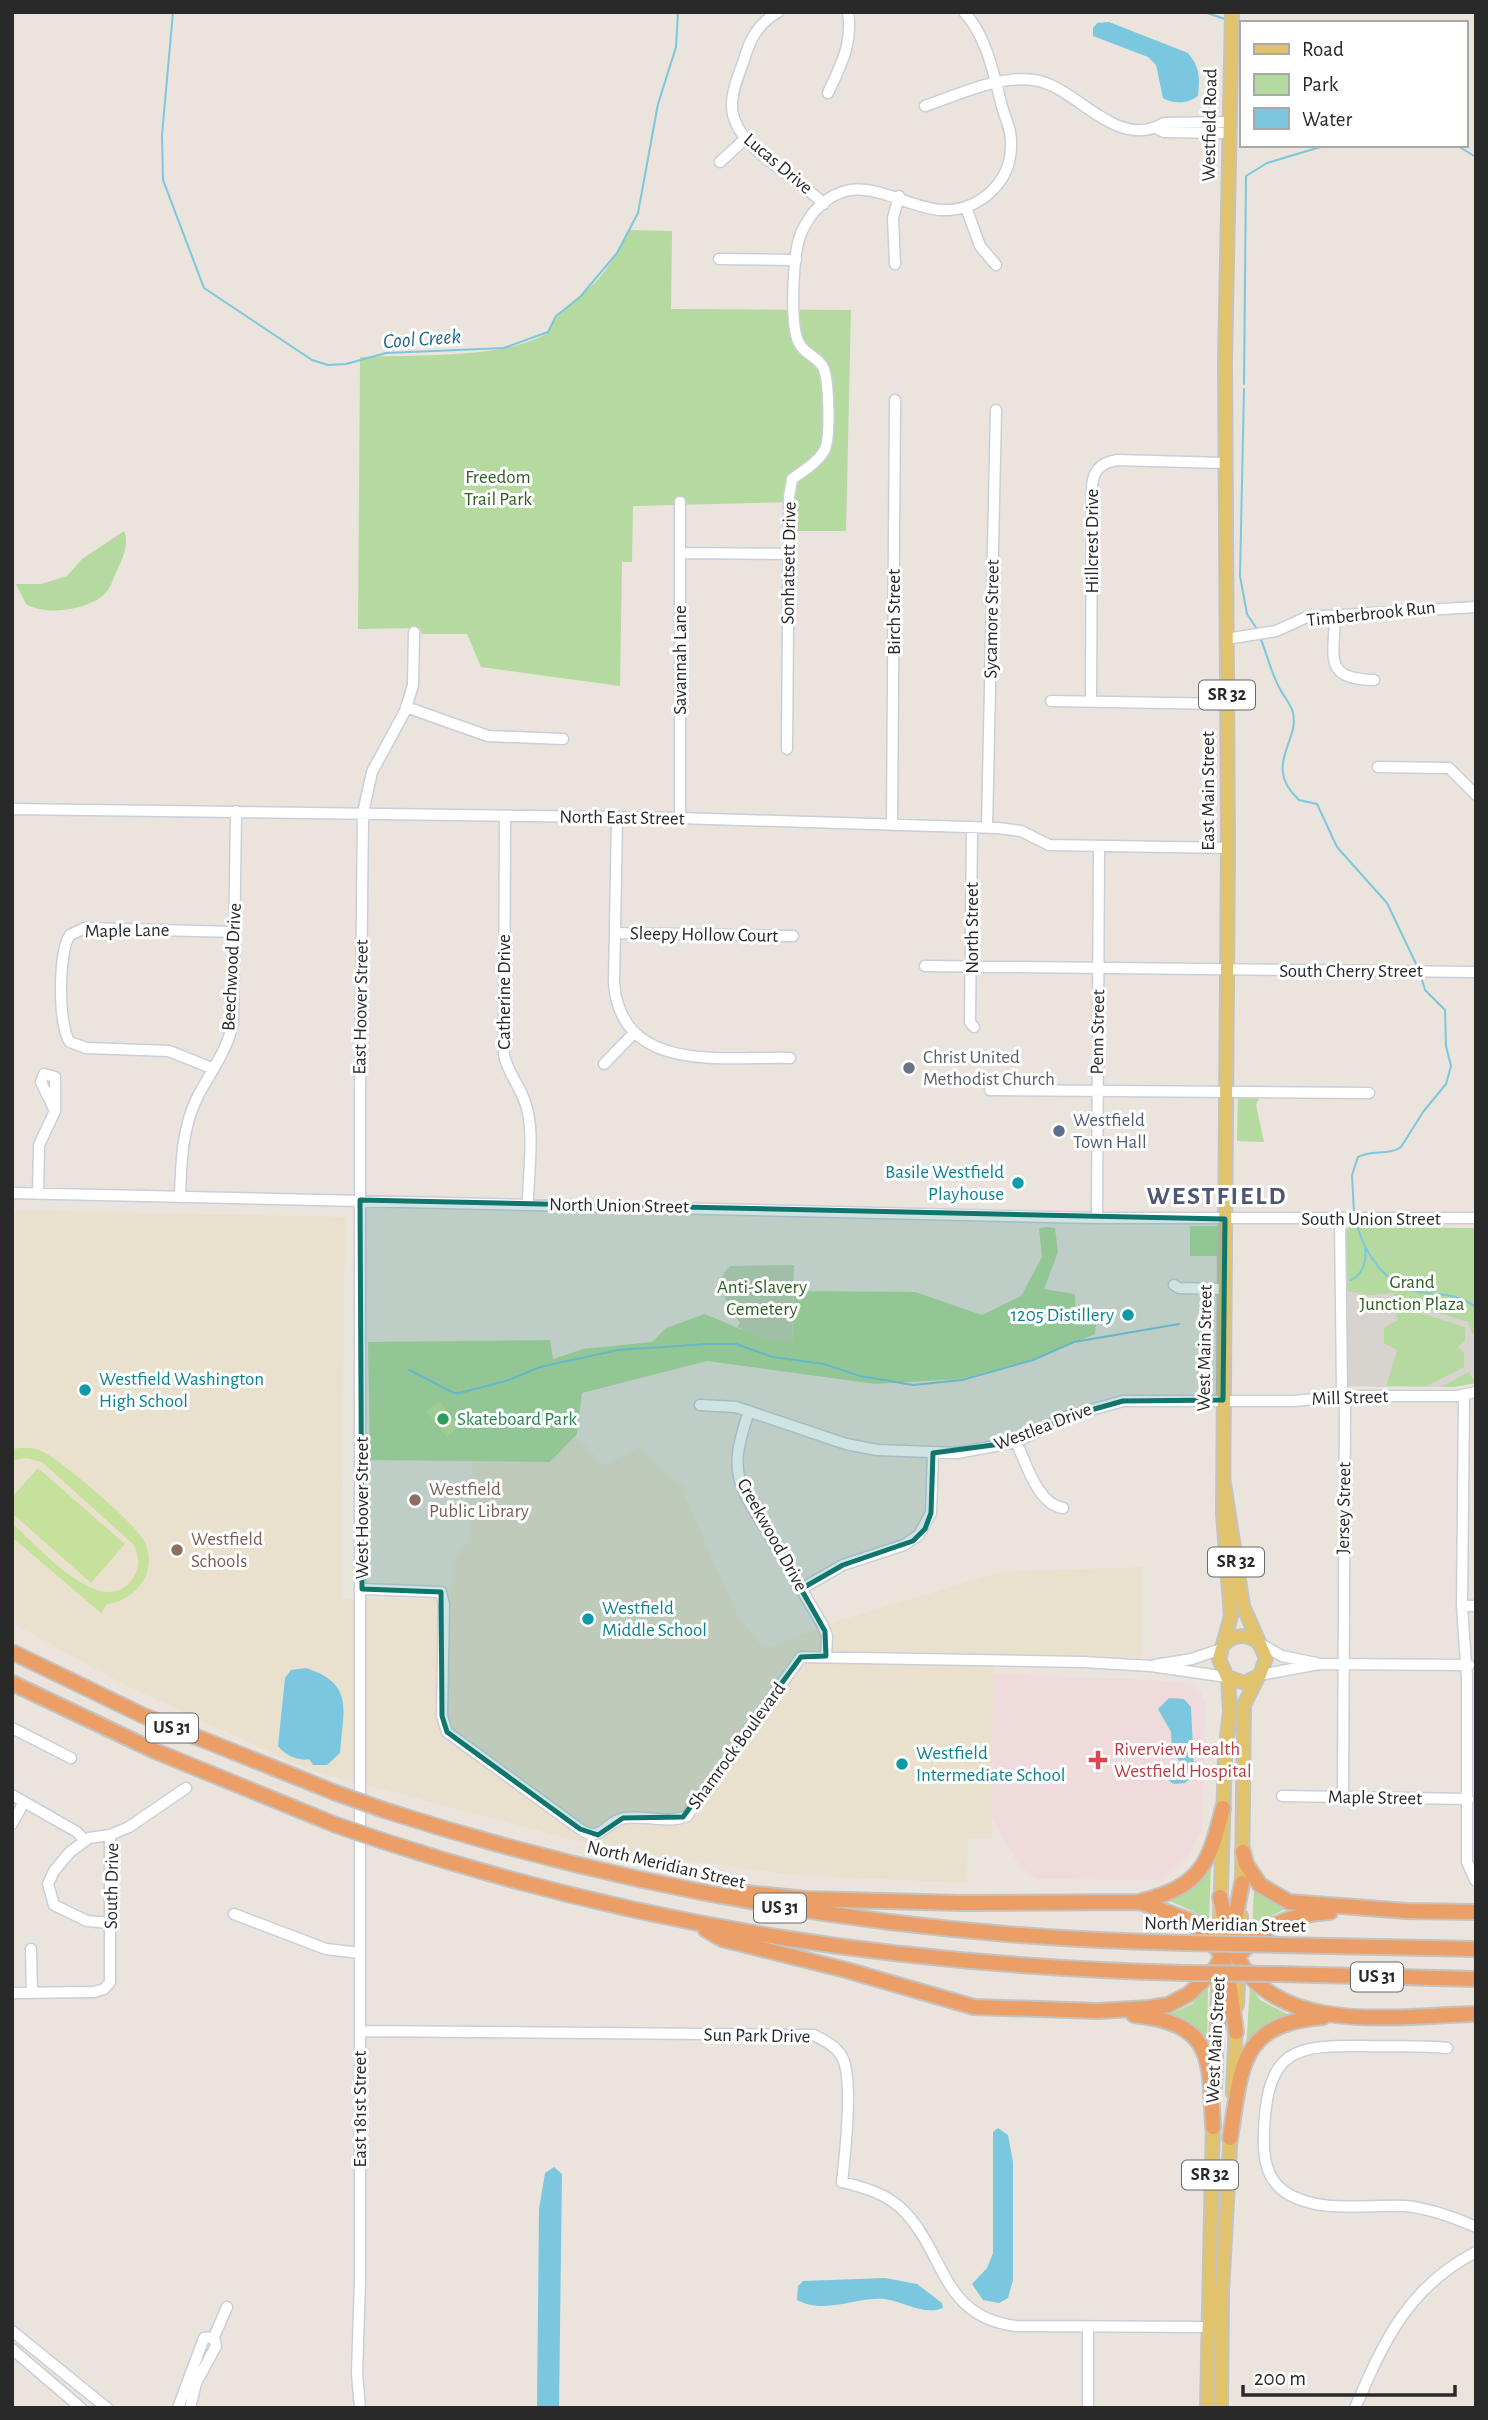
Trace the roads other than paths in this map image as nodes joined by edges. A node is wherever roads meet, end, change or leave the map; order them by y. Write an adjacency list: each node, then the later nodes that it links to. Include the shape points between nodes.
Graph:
1 (778, 12): 9 (street, Lucas Drive, via 755,32 733,96 733,119)
2 (848, 12): 6 (street, via 848,49)
3 (964, 12): 5 (street, via 978,30)
4 (1232, 12): 8 (main road, Westfield Road / SR 32)
5 (995, 83): 7 (street); 8 (street, via 1042,81 1116,126 1164,132); 13 (street, via 1011,135 1008,165 987,196)
6 (828, 93)
7 (925, 106)
8 (1229, 128): 14 (main road, Westfield Road / SR 32)
9 (745, 139): 10 (street); 12 (street, Lucas Drive)
10 (720, 162)
11 (899, 196): 12 (street, via 862,189 839,194); 13 (street, via 934,209); 17 (street, via 893,218)
12 (824, 204): 16 (street, Sonhatsett Drive, via 804,225)
13 (965, 207): 18 (street, via 980,246)
14 (1227, 238): 21 (main road, East Main Street / SR 32)
15 (719, 259): 16 (street)
16 (796, 260): 24 (street, Sonhatsett Drive, via 796,336 826,375 826,443 818,459 792,479)
17 (895, 264)
18 (996, 265)
19 (895, 400): 44 (street, Birch Street)
20 (996, 410): 46 (street, Sycamore Street)
21 (1224, 463): 28 (main road, East Main Street / SR 32); 31 (street, Hillcrest Drive, via 1117,460 1096,471 1092,490)
22 (680, 502): 23 (street, Savannah Lane)
23 (681, 553): 24 (street); 43 (street, Savannah Lane)
24 (789, 554): 35 (street, Sonhatsett Drive)
25 (1476, 607): 26 (street, Timberbrook Run)
26 (1335, 617): 28 (street, Timberbrook Run, via 1307,617 1260,635); 29 (street, via 1338,671 1348,678)
27 (414, 632): 33 (street, East Hoover Street, via 414,669)
28 (1226, 639): 32 (main road, East Main Street / SR 32)
29 (1374, 680)
30 (1051, 701): 31 (street)
31 (1091, 701): 32 (street)
32 (1227, 704): 48 (main road, East Main Street / SR 32)
33 (406, 707): 34 (street, via 488,736); 40 (street, East Hoover Street, via 372,772)
34 (563, 739)
35 (787, 749)
36 (1378, 767): 37 (street, via 1449,768)
37 (1476, 795)
38 (12, 809): 39 (street, North East Street)
39 (236, 811): 40 (street, North East Street); 49 (street, Beechwood Drive)
40 (363, 813): 41 (street, North East Street); 70 (street, East Hoover Street)
41 (505, 816): 42 (street, North East Street); 71 (street, Catherine Drive, via 504,1055 529,1116)
42 (617, 817): 43 (street, North East Street); 50 (street)
43 (680, 818): 44 (street, North East Street)
44 (892, 825): 45 (street, North East Street)
45 (972, 827): 46 (street, North East Street); 53 (street, North Street)
46 (987, 827): 47 (street, North East Street, via 1016,830 1044,844)
47 (1099, 846): 48 (street, North East Street); 54 (street, Penn Street)
48 (1228, 848): 55 (main road, East Main Street / SR 32)
49 (235, 932): 61 (street, Beechwood Drive, via 233,1022 228,1044); 61 (street, Maple Lane, via 85,928 70,935 64,950 62,1022 70,1042 86,1048 169,1051)
50 (615, 933): 51 (street, Sleepy Hollow Court); 58 (street, via 614,992)
51 (793, 936)
52 (925, 966): 53 (street, South Cherry Street)
53 (972, 967): 54 (street, South Cherry Street); 57 (street, North Street, via 970,1024)
54 (1100, 969): 55 (street, South Cherry Street); 63 (street, Penn Street)
55 (1227, 971): 56 (street, South Cherry Street); 64 (main road, East Main Street / SR 32)
56 (1476, 972)
57 (974, 1027)
58 (634, 1033): 59 (street, via 653,1048 675,1055); 60 (street)
59 (790, 1058)
60 (604, 1064)
61 (214, 1069): 69 (street, Beechwood Drive, via 189,1120)
62 (990, 1090): 63 (street)
63 (1097, 1091): 64 (street); 72 (street, Penn Street)
64 (1226, 1092): 65 (street); 73 (main road, East Main Street / SR 32)
65 (1369, 1093)
66 (55, 1111): 68 (street, via 39,1145)
67 (12, 1193): 68 (street, North Union Street)
68 (38, 1194): 69 (street, North Union Street)
69 (180, 1197): 70 (street, North Union Street)
70 (360, 1200): 71 (street, North Union Street); 89 (street, West Hoover Street)
71 (528, 1203): 72 (street, North Union Street)
72 (1097, 1218): 73 (street, North Union Street)
73 (1225, 1219): 74 (street, South Union Street); 77 (main road, West Main Street / SR 32)
74 (1344, 1219): 75 (street, South Union Street); 80 (street, Jersey Street)
75 (1476, 1219)
76 (1174, 1285): 77 (street)
77 (1224, 1289): 81 (main road, West Main Street / SR 32)
78 (1476, 1392): 79 (street, Mill Street)
79 (1464, 1396): 80 (street, Mill Street); 90 (street)
80 (1343, 1397): 81 (street, Mill Street); 97 (street, Jersey Street)
81 (1223, 1400): 84 (street, Westlea Drive, via 1107,1404); 86 (main road, West Main Street / SR 32)
82 (700, 1405): 83 (street, Westlea Drive)
83 (749, 1411): 85 (street, Westlea Drive, via 846,1444); 88 (street, Creekwood Drive, via 737,1451 737,1477)
84 (1016, 1441): 85 (street, Westlea Drive, via 979,1451); 87 (street, via 1045,1498)
85 (933, 1453): 88 (street, via 931,1513 919,1535 904,1545 844,1565)
86 (1223, 1477): 92 (main road, West Main Street / SR 32, via 1243,1606); 93 (main road, West Main Street / SR 32, via 1223,1545 1231,1612)
87 (1063, 1508)
88 (801, 1589): 95 (street, Creekwood Drive, via 827,1636)
89 (362, 1590): 95 (street, Shamrock Boulevard, via 441,1592 442,1716 447,1732 593,1835 622,1818 687,1816 801,1657); 112 (street, West Hoover Street)
90 (1462, 1606): 91 (street); 98 (street)
91 (1476, 1606)
92 (1260, 1644): 93 (main road, via 1239,1636); 96 (street, via 1282,1656); 100 (main road, via 1266,1661)
93 (1222, 1647): 99 (street, Shamrock Boulevard, via 1192,1659); 101 (main road, via 1219,1662)
94 (12, 1652): 119 (highway, North Meridian Street / US 31, bridge, via 142,1715 384,1810 494,1844)
95 (825, 1656): 99 (street, Shamrock Boulevard)
96 (1319, 1664): 97 (street); 100 (street)
97 (1343, 1664): 98 (street); 108 (street, Jersey Street)
98 (1472, 1665): 109 (street)
99 (1151, 1666): 101 (street, Shamrock Boulevard)
100 (1259, 1676): 101 (main road, via 1241,1683); 116 (main road, West Main Street, via 1244,1705)
101 (1227, 1678): 111 (main road, West Main Street, via 1230,1711)
102 (12, 1683): 126 (highway, US 31, bridge, via 155,1751 336,1825 555,1891)
103 (12, 1728): 104 (street)
104 (71, 1758)
105 (186, 1788): 114 (street, South Drive, via 141,1821)
106 (12, 1795): 110 (street)
107 (1282, 1796): 108 (street, Maple Street)
108 (1343, 1797): 109 (street, Maple Street)
109 (1468, 1799): 117 (street, via 1467,1862)
110 (24, 1802): 113 (street); 115 (street)
111 (1223, 1808): 120 (main road, West Main Street); 121 (highway, via 1212,1849 1196,1875 1175,1892)
112 (360, 1815): 130 (street, East 181st Street)
113 (12, 1824)
114 (110, 1835): 115 (street); 125 (street, South Drive)
115 (85, 1841): 125 (street, via 54,1871 48,1884 49,1898 66,1913)
116 (1243, 1852): 118 (main road, West Main Street); 122 (highway, via 1256,1880 1277,1897 1296,1903)
117 (1475, 1880)
118 (1242, 1883): 127 (highway); 131 (main road, West Main Street)
119 (701, 1892): 121 (highway, via 961,1903); 129 (highway, North Meridian Street / US 31, bridge, via 834,1917 1069,1940)
120 (1220, 1897): 127 (highway); 131 (main road, West Main Street)
121 (1140, 1902): 131 (highway, via 1191,1921)
122 (1373, 1909): 123 (highway); 131 (highway, via 1286,1919 1254,1937)
123 (1476, 1912)
124 (234, 1914): 130 (street, via 326,1949)
125 (110, 1923): 134 (street, South Drive, via 110,1982 104,1989)
126 (699, 1926): 132 (highway, US 31, bridge, via 933,1959 1084,1970); 135 (highway, via 722,1939 959,2004 995,2010)
127 (1231, 1940): 131 (highway)
128 (31, 1949): 134 (street)
129 (1476, 1949)
130 (360, 1954): 139 (street, East 181st Street)
131 (1229, 1960): 135 (highway, via 1195,1990 1168,2005); 137 (highway, via 1279,2000); 138 (highway); 140 (highway)
132 (1476, 1979)
133 (12, 1993): 134 (street)
134 (32, 1993)
135 (1098, 2011): 142 (highway, via 1164,2019 1194,2035 1210,2068)
136 (1476, 2014): 137 (highway)
137 (1334, 2017): 143 (highway, via 1289,2021 1251,2049 1239,2080)
138 (1218, 2024): 142 (main road, West Main Street / SR 32)
139 (360, 2031): 148 (street, Sun Park Drive, via 814,2035 836,2049 846,2070 842,2182 883,2195 904,2211 951,2289 978,2315 1007,2325); 152 (street, East 181st Street)
140 (1236, 2032): 143 (main road, West Main Street / SR 32)
141 (1447, 2048): 144 (street, via 1327,2046 1300,2050 1269,2085 1264,2154 1272,2179 1282,2190 1310,2203 1419,2208)
142 (1213, 2127): 147 (main road, West Main Street / SR 32)
143 (1230, 2138): 159 (main road, West Main Street / SR 32)
144 (1476, 2227)
145 (1476, 2252): 160 (street, via 1436,2276 1415,2296 1395,2324)
146 (227, 2307): 150 (street)
147 (1209, 2327): 148 (street, Sun Park Drive); 158 (main road, West Main Street / SR 32)
148 (1088, 2328): 157 (street)
149 (12, 2331): 154 (street)
150 (214, 2337): 155 (street, via 204,2338); 156 (street, via 216,2346 196,2383)
151 (12, 2350): 153 (street)
152 (358, 2406)
153 (81, 2408)
154 (107, 2408)
155 (178, 2408)
156 (190, 2408)
157 (1088, 2408)
158 (1208, 2408)
159 (1221, 2408)
160 (1355, 2408)

